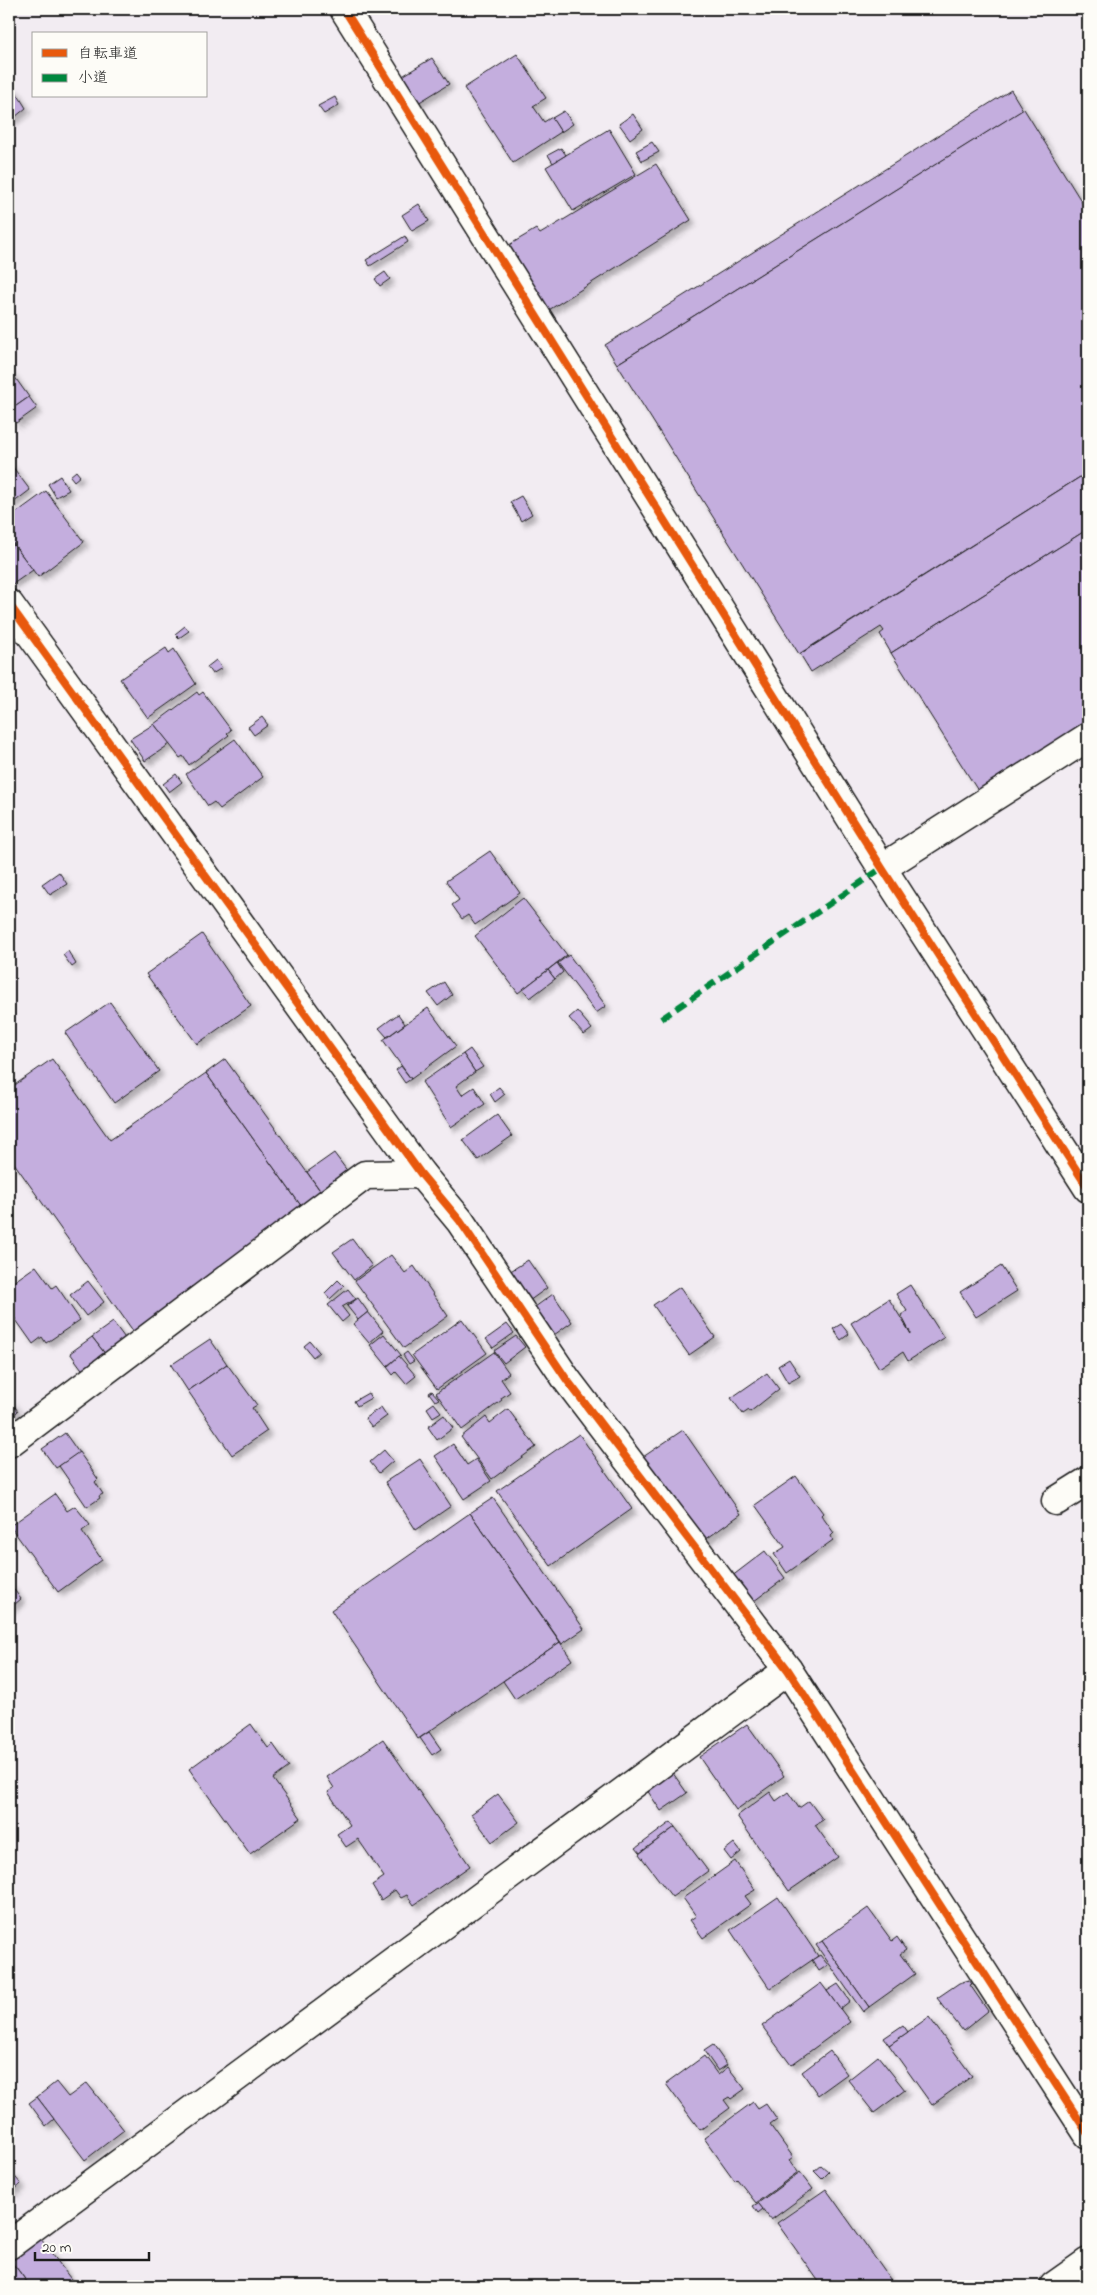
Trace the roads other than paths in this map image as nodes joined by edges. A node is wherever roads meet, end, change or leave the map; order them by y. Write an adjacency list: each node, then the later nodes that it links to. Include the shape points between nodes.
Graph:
1 (344, 9): 4 (street)
2 (9, 604): 5 (street)
3 (1088, 737): 4 (street)
4 (882, 868): 6 (street)
5 (421, 1174): 7 (street, via 365,1175); 10 (street, via 460,1221 567,1380)
6 (1088, 1188)
7 (9, 1443)
8 (1088, 1481): 9 (street)
9 (1056, 1502)
10 (788, 1670): 11 (street); 12 (street)
11 (1088, 2134)
12 (9, 2245)
13 (1088, 2262): 14 (street)
14 (1054, 2286)

